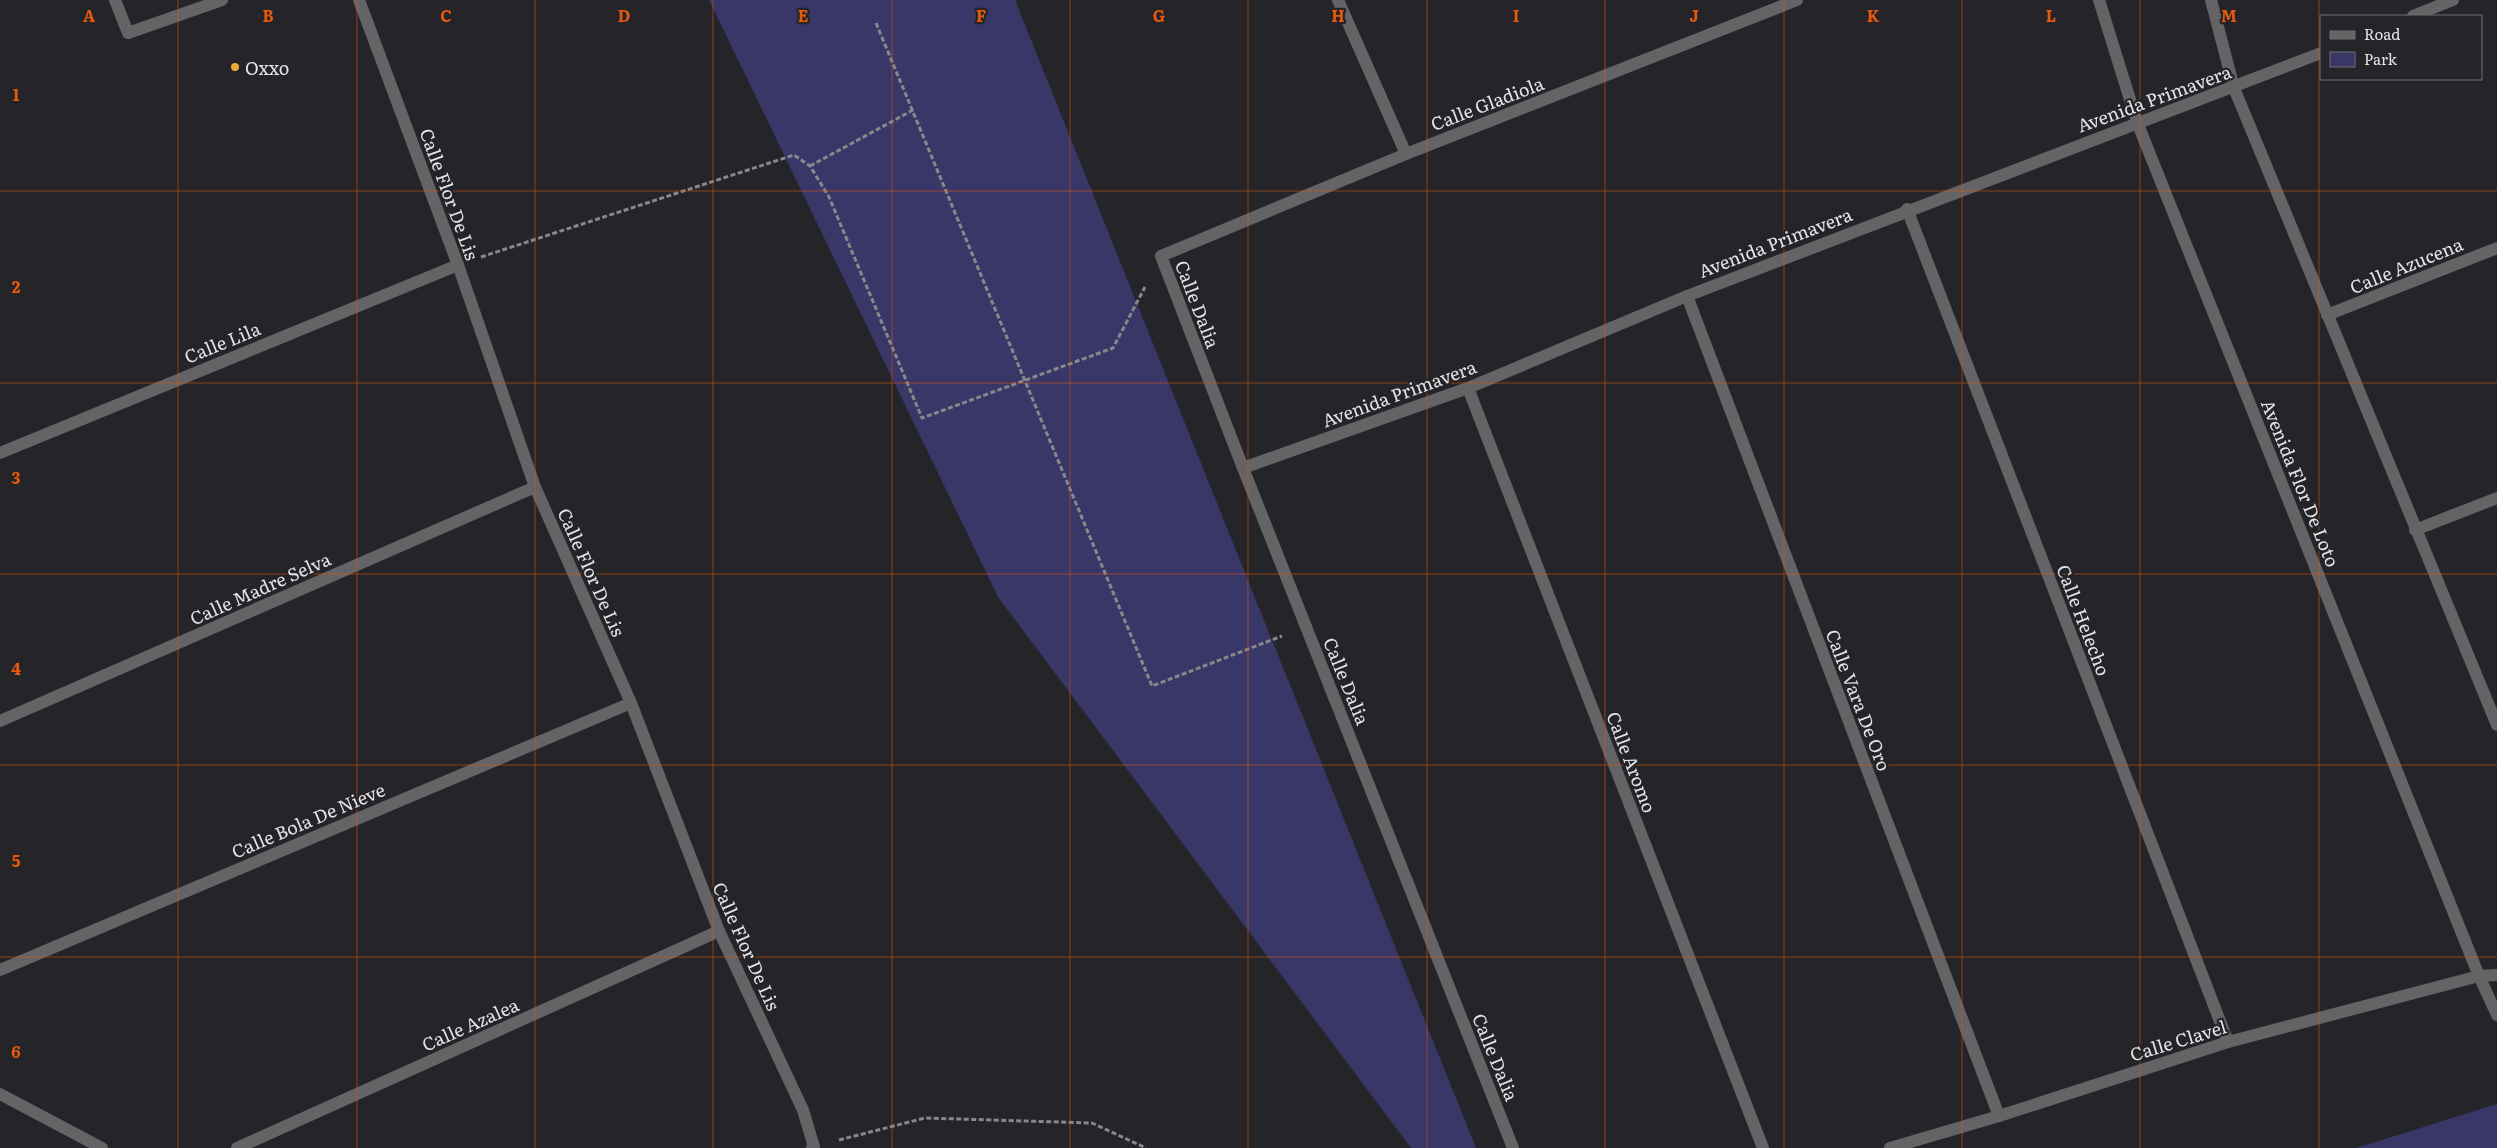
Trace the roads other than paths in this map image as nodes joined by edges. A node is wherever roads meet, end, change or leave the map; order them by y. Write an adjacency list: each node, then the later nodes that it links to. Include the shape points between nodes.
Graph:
1 (116, 0): 2 (street, via 128,33)
2 (222, 0)
3 (359, 0): 17 (street, Calle Flor De Lis)
4 (1338, 0): 13 (street)
5 (1797, 0): 13 (street, Calle Gladiola)
6 (2099, 0): 12 (street, Avenida Flor De Loto)
7 (2211, 0): 11 (street)
8 (2453, 0): 9 (street)
9 (2416, 15)
10 (2320, 53): 11 (street, Avenida Primavera)
11 (2234, 88): 12 (street, Avenida Primavera); 19 (street)
12 (2137, 122): 14 (street, Avenida Primavera); 32 (street, Avenida Flor De Loto)
13 (1406, 154): 15 (street, Calle Gladiola)
14 (1908, 209): 18 (street, Avenida Primavera); 34 (street, Calle Helecho)
15 (1190, 243): 22 (street, Calle Dalia, via 1161,256)
16 (2497, 248): 19 (street, Calle Azucena)
17 (458, 265): 21 (street, Calle Lila); 23 (street, Calle Flor De Lis)
18 (1686, 296): 20 (street, Avenida Primavera); 36 (street, Calle Vara De Oro)
19 (2327, 315): 25 (street)
20 (1468, 388): 22 (street, Avenida Primavera); 41 (street, Calle Aromo)
21 (0, 452)
22 (1243, 468): 40 (street, Calle Dalia)
23 (535, 487): 26 (street, Calle Flor De Lis); 27 (street, Calle Madre Selva)
24 (2497, 498): 25 (street)
25 (2415, 530): 28 (street)
26 (630, 703): 29 (street, Calle Flor De Lis); 30 (street, Calle Bola De Nieve)
27 (0, 720)
28 (2497, 725)
29 (719, 931): 38 (street, Calle Azalea); 39 (street, Calle Flor De Lis, via 803,1110)
30 (0, 970)
31 (2497, 975): 32 (street)
32 (2479, 976): 33 (street, Avenida Flor De Loto); 34 (street, Calle Clavel)
33 (2497, 1015)
34 (2228, 1042): 36 (street, Calle Clavel)
35 (0, 1094): 37 (street)
36 (1999, 1116): 42 (street, Calle Clavel)
37 (102, 1148)
38 (236, 1148)
39 (813, 1148)
40 (1513, 1148)
41 (1763, 1148)
42 (1890, 1148)

